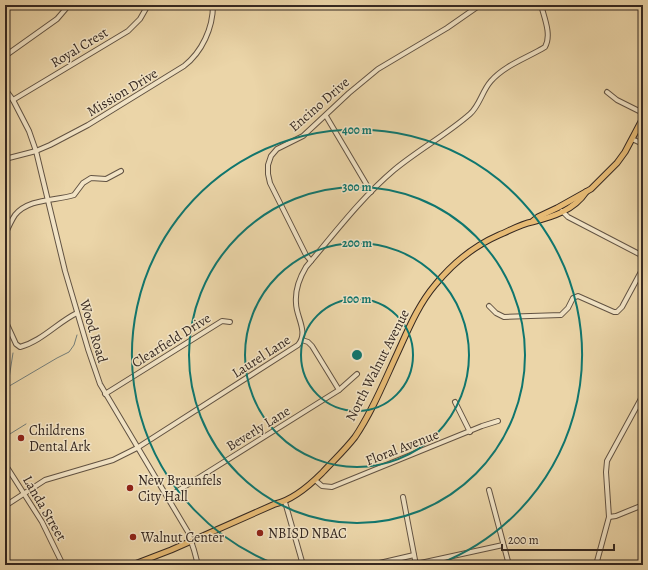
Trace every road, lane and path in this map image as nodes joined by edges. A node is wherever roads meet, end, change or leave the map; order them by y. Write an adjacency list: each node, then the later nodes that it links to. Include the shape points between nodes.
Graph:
1 (69, 5): 6 (street, via 57,19)
2 (148, 5): 9 (street, Royal Crest, via 140,19 128,31)
3 (213, 5): 15 (street, Mission Drive, via 206,36 188,63 88,125)
4 (480, 5): 11 (street, Encino Drive, via 378,69)
5 (541, 5): 18 (street, Laurel Lane, via 548,35 545,47 496,76 470,114 403,163)
6 (5, 56)
7 (5, 89): 9 (street, Wood Road)
8 (608, 92): 10 (street, via 617,100)
9 (13, 100): 15 (street, Wood Road, via 29,131)
10 (643, 113)
11 (326, 116): 18 (street); 25 (street, Encino Drive, via 300,138 273,152 268,165 270,183)
12 (643, 118): 13 (main road, North Walnut Avenue)
13 (632, 139): 14 (street); 19 (main road, North Walnut Avenue, via 617,163)
14 (643, 144)
15 (36, 152): 16 (street, Mission Drive); 20 (street, Wood Road)
16 (5, 159)
17 (121, 171): 20 (street, via 106,179 91,178 81,185 74,195)
18 (371, 192): 25 (street, Laurel Lane)
19 (586, 192): 21 (main road, North Walnut Avenue, via 579,202); 22 (main road, North Walnut Avenue, via 538,216)
20 (47, 201): 23 (street, via 30,205 18,212); 28 (street, Wood Road)
21 (562, 212): 22 (main road, North Walnut Avenue); 24 (street)
22 (532, 222): 41 (main road, North Walnut Avenue, via 500,235 472,251 435,285 414,319 360,428)
23 (5, 234)
24 (643, 256)
25 (311, 261): 31 (street, Laurel Lane, via 302,275 296,298 303,330)
26 (643, 268): 27 (street, via 617,312 578,296 573,298 561,315 504,317)
27 (489, 306)
28 (77, 313): 29 (street, via 53,330 20,347 16,344); 34 (street, Wood Road)
29 (5, 320)
30 (230, 322): 34 (street, Clearfield Drive, via 222,321)
31 (302, 340): 33 (street, via 312,346); 39 (street, Laurel Lane, via 294,348)
32 (357, 374): 33 (street, Beverly Lane)
33 (338, 390): 44 (street, Beverly Lane)
34 (105, 394): 39 (street, Wood Road)
35 (643, 396): 49 (street, via 607,461)
36 (455, 402): 38 (street)
37 (498, 421): 38 (street, Floral Avenue)
38 (470, 432): 41 (street, Floral Avenue, via 332,487 322,486)
39 (138, 448): 43 (street, Laurel Lane, via 113,460 45,480); 44 (street, Wood Road)
40 (5, 464): 43 (street, Landa Street)
41 (315, 480): 46 (main road, North Walnut Avenue)
42 (489, 490): 51 (street)
43 (25, 493): 48 (street, Laurel Lane); 54 (street, Landa Street, via 47,530)
44 (168, 497): 50 (street, Wood Road)
45 (403, 498): 52 (street)
46 (285, 502): 50 (main road, North Walnut Avenue, via 275,504); 57 (street)
47 (643, 505): 49 (street)
48 (5, 506)
49 (609, 517): 60 (street)
50 (192, 542): 55 (main road, North Walnut Avenue); 56 (street, Wood Road)
51 (503, 545): 53 (street); 59 (street)
52 (414, 556): 53 (street); 58 (street)
53 (416, 564)
54 (63, 565)
55 (132, 565)
56 (198, 565)
57 (302, 565)
58 (370, 565)
59 (509, 565)
60 (596, 565)

